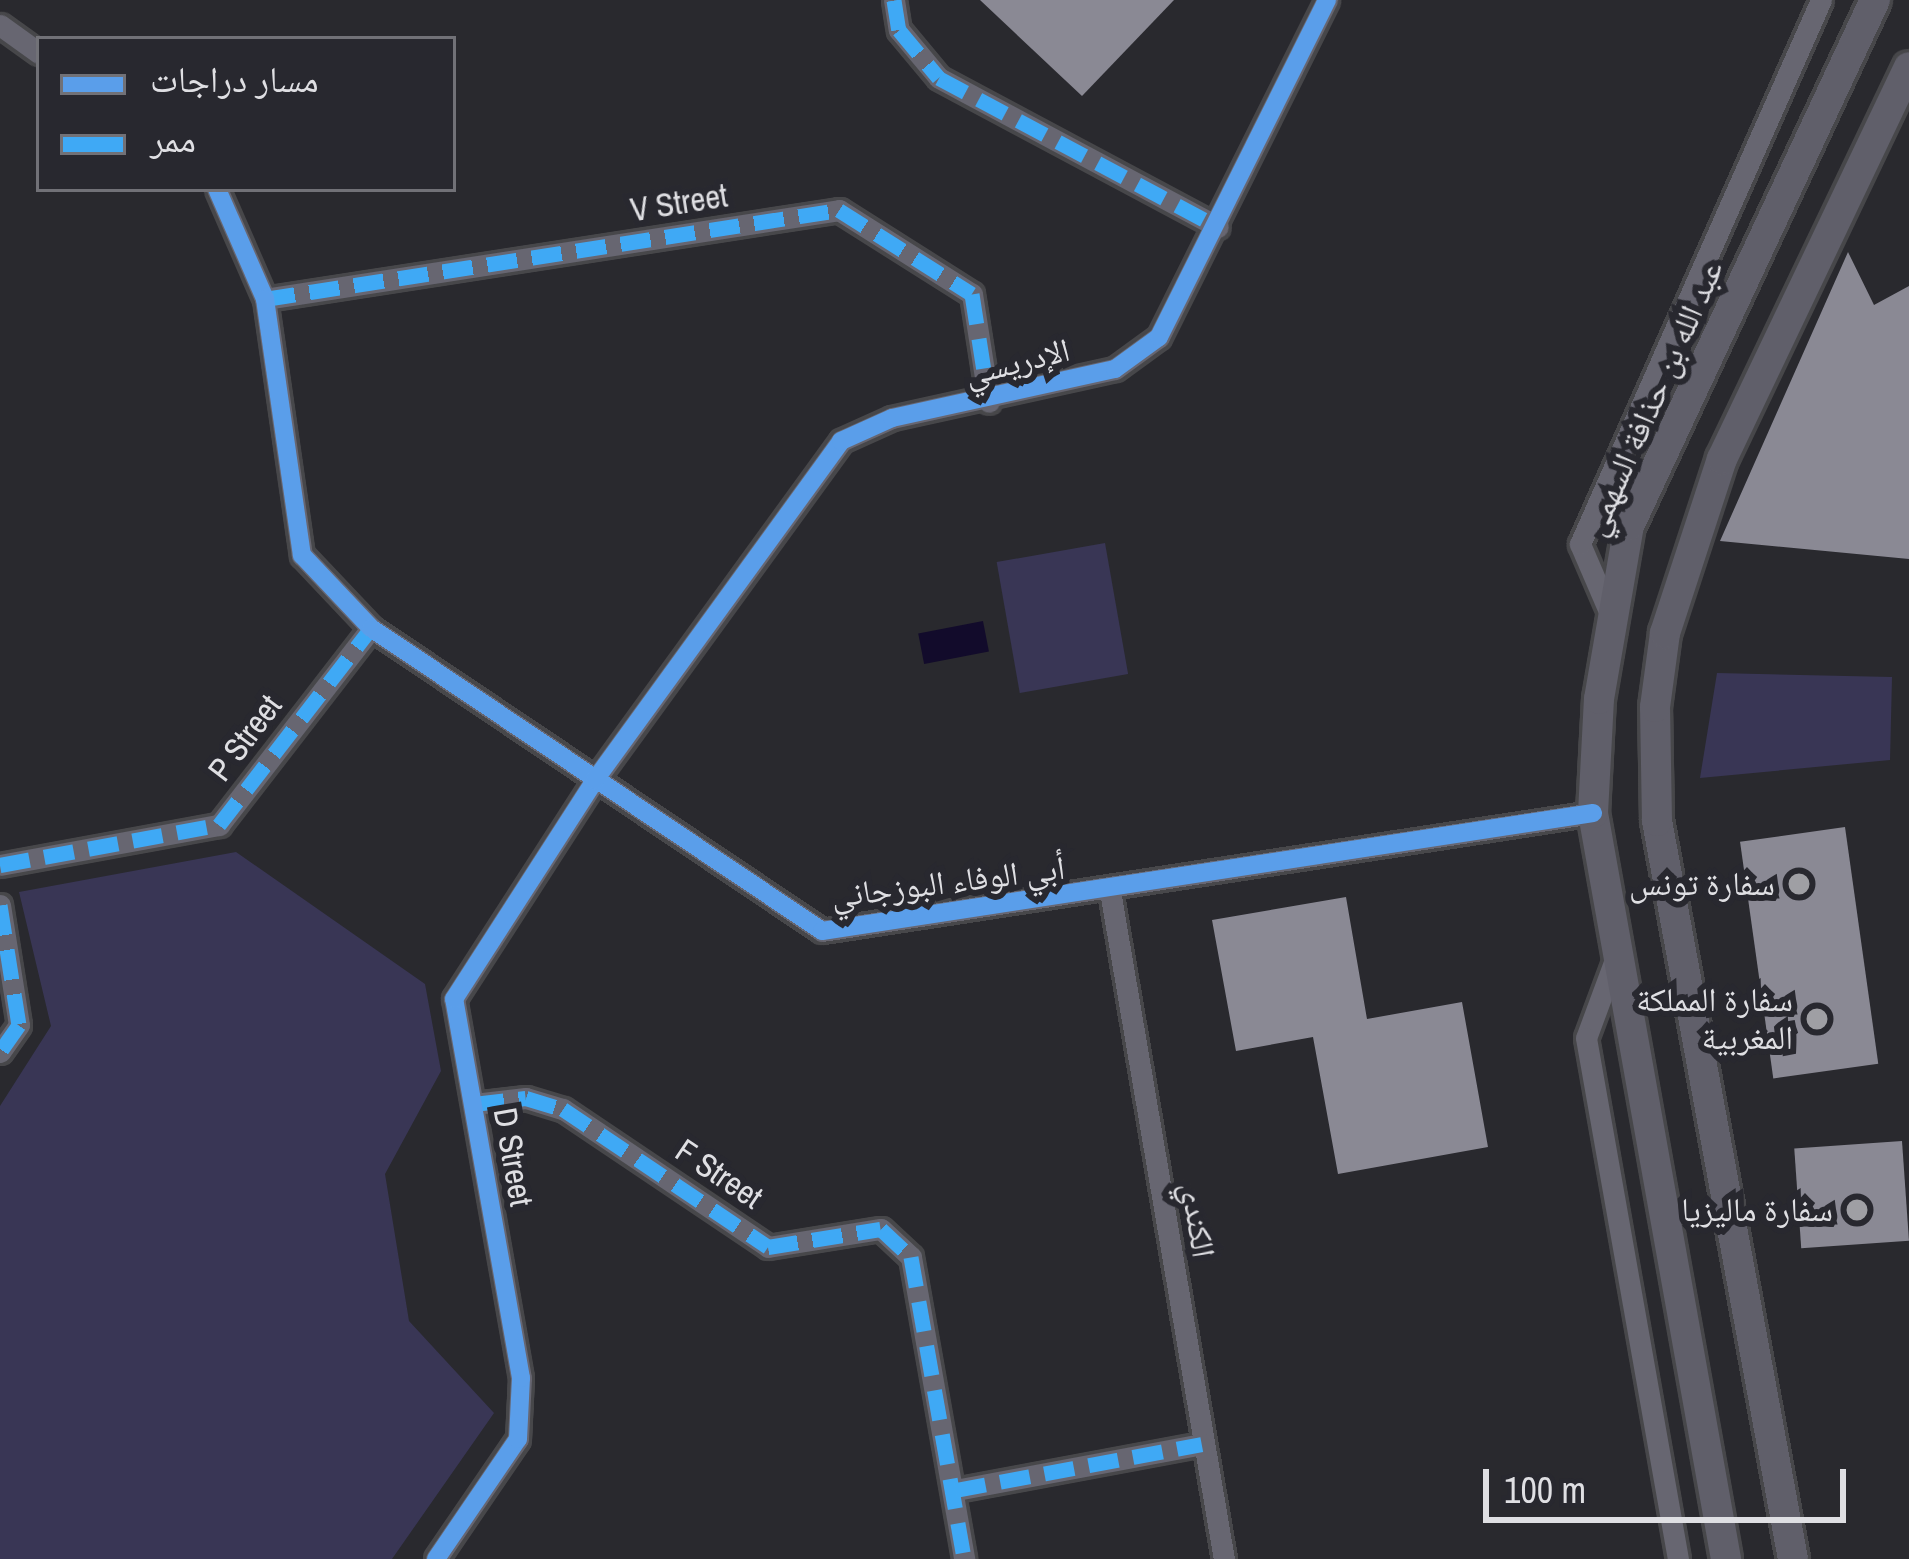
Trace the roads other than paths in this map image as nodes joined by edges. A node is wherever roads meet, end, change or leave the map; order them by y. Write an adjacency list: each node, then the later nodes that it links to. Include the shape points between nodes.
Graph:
1 (894, 0): 9 (street, via 899,30 939,78)
2 (1327, 0): 9 (street, الإدريسي)
3 (1821, 0): 12 (street, via 1580,544)
4 (1875, 0): 12 (street, عبد الله بن حذافة السهمي, via 1629,526)
5 (0, 25): 6 (street)
6 (36, 50)
7 (1909, 67): 29 (street, via 1722,459 1666,633 1655,707 1657,821)
8 (218, 192): 10 (street, أبي الوفاء البوزجاني)
9 (1217, 227): 11 (street, الإدريسي, via 1160,337 1114,369)
10 (265, 298): 11 (street, V Street, via 839,211 972,295); 13 (street, أبي الوفاء البوزجاني, via 302,555)
11 (989, 402): 14 (street, الإدريسي, via 892,418 841,441)
12 (1608, 609): 15 (street, عبد الله بن حذافة السهمي)
13 (370, 628): 14 (street, أبي الوفاء البوزجاني); 16 (street, P Street, via 220,825)
14 (596, 780): 17 (street, أبي الوفاء البوزجاني, via 822,931); 21 (street, D Street, via 454,998)
15 (1593, 813): 17 (street, أبي الوفاء البوزجاني); 19 (street, عبد الله بن حذافة السهمي)
16 (0, 865)
17 (1110, 891): 22 (street, الكندي)
18 (0, 905): 20 (street, via 19,1025)
19 (1618, 951): 27 (street, via 1586,1038); 28 (street, عبد الله بن حذافة السهمي)
20 (0, 1052)
21 (474, 1104): 23 (street, F Street, via 526,1098 563,1109 768,1247 881,1228 911,1257); 24 (street, D Street, via 521,1378 518,1439)
22 (1202, 1444): 23 (street); 26 (street, الكندي)
23 (956, 1490): 25 (street, F Street)
24 (436, 1559)
25 (964, 1559)
26 (1224, 1559)
27 (1678, 1559)
28 (1726, 1559)
29 (1793, 1559)

